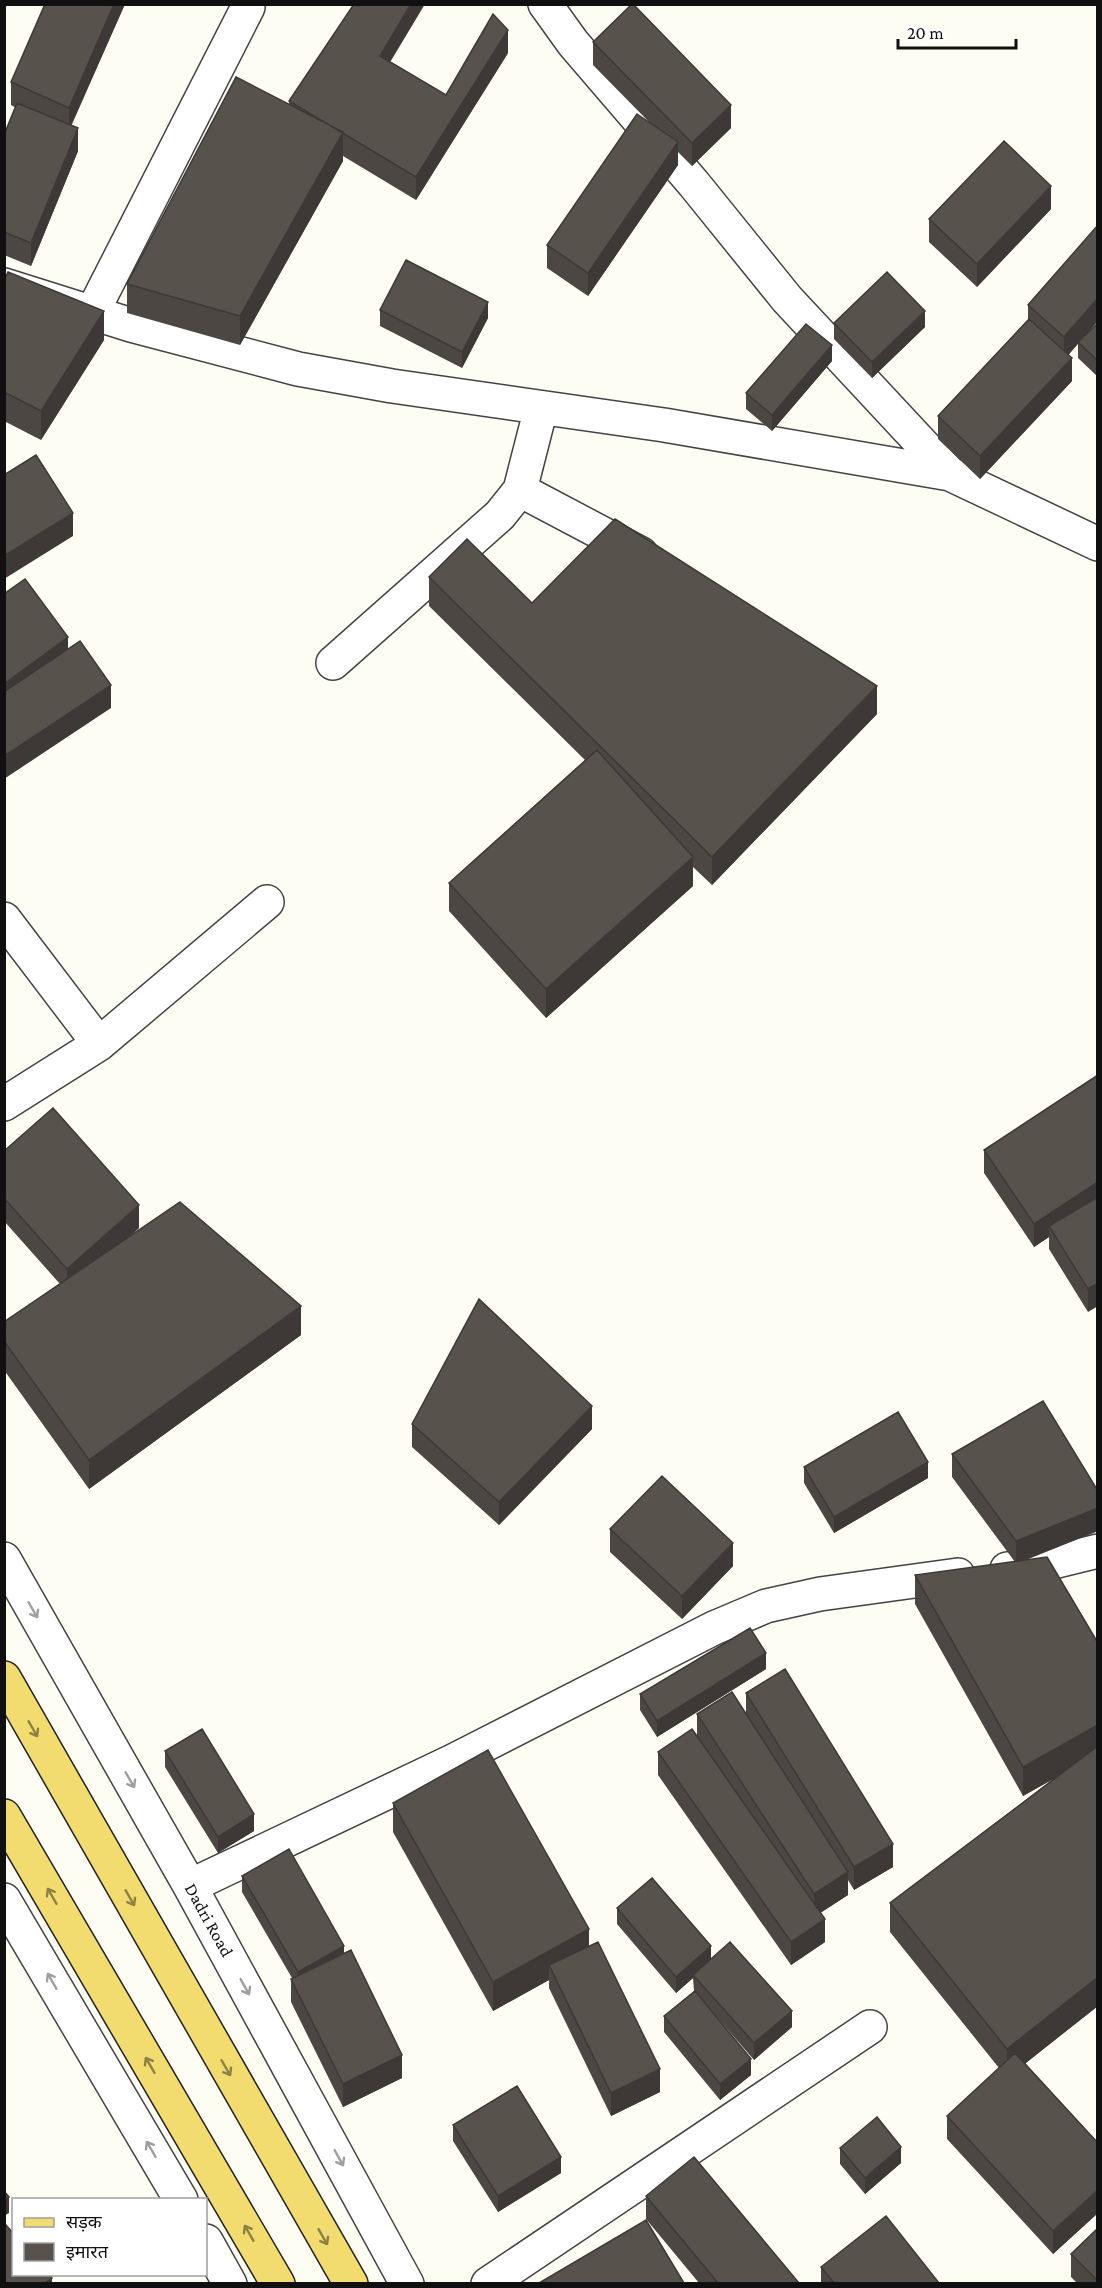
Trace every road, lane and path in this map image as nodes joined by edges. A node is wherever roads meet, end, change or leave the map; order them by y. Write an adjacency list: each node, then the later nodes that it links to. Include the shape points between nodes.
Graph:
1 (545, 4): 6 (street, via 573,43 787,299)
2 (248, 7): 4 (street)
3 (4, 285): 4 (street)
4 (92, 313): 5 (street, via 298,369)
5 (541, 408): 6 (street); 7 (street)
6 (950, 474): 8 (street)
7 (520, 490): 9 (street); 10 (street, via 500,515)
8 (1098, 544)
9 (667, 568)
10 (333, 663)
11 (267, 902): 13 (street)
12 (4, 919): 13 (street)
13 (99, 1044): 14 (street)
14 (4, 1104)
15 (1098, 1551): 19 (street, via 1045,1564 820,1594 766,1606)
16 (4, 1559): 19 (street, Dadri Road, one-way to 19)
17 (4, 1678): 26 (main road, one-way to 26)
18 (4, 1816): 25 (main road, one-way to 18)
19 (190, 1886): 27 (street, Dadri Road, one-way to 27)
20 (4, 1900): 22 (street, one-way to 20)
21 (870, 2027): 28 (street)
22 (180, 2198)
23 (207, 2243): 24 (street)
24 (230, 2283)
25 (278, 2283)
26 (351, 2283)
27 (407, 2283)
28 (488, 2283)

